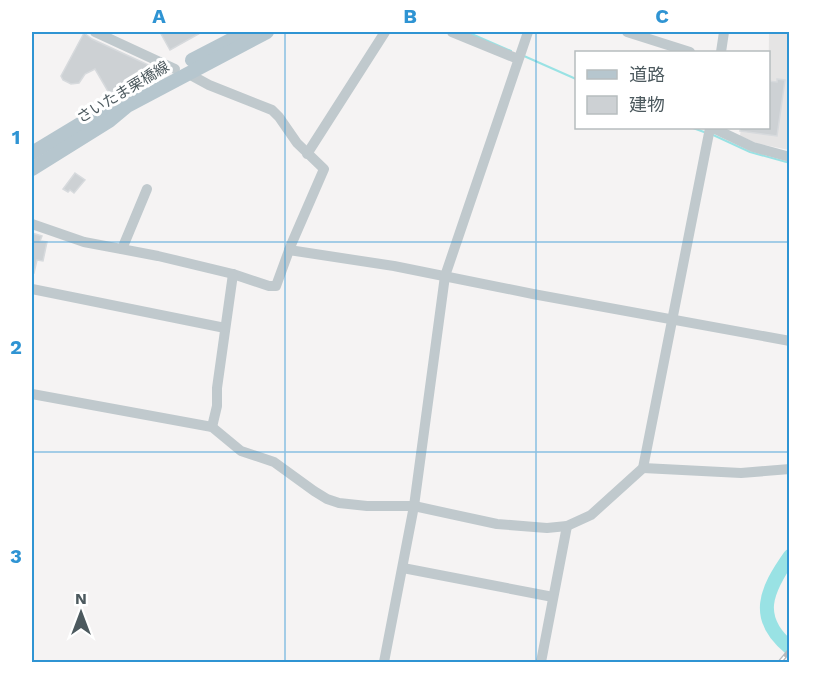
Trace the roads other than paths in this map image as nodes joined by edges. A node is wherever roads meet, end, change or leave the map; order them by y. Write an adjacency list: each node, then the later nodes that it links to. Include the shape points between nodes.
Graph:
1 (95, 32): 12 (street)
2 (246, 32): 12 (main road, さいたま栗橋線)
3 (267, 32): 12 (main road, さいたま栗橋線)
4 (385, 32): 17 (street)
5 (452, 32): 11 (street)
6 (528, 32): 11 (street)
7 (627, 32): 9 (street)
8 (724, 32): 10 (street)
9 (687, 51)
10 (722, 51)
11 (518, 58): 26 (street)
12 (181, 71): 13 (main road, さいたま栗橋線); 16 (main road, さいたま栗橋線); 17 (street, via 272,110)
13 (127, 106): 19 (street); 20 (main road, さいたま栗橋線)
14 (711, 129): 28 (street)
15 (713, 129): 18 (street, via 753,147)
16 (32, 153)
17 (307, 154): 24 (street, via 324,169)
18 (789, 157)
19 (32, 161)
20 (32, 169)
21 (147, 189): 23 (street)
22 (32, 224): 23 (street, via 84,242)
23 (122, 249): 25 (street)
24 (289, 250): 25 (street, via 276,286); 26 (street)
25 (233, 274): 29 (street)
26 (445, 276): 28 (street); 35 (street)
27 (32, 290): 29 (street)
28 (672, 319): 30 (street); 33 (street)
29 (225, 328): 32 (street)
30 (789, 341)
31 (32, 394): 32 (street)
32 (212, 428): 35 (street, via 241,451 274,462 327,499 352,505)
33 (643, 468): 34 (street, via 741,473); 36 (street, via 591,515)
34 (789, 469)
35 (414, 507): 36 (street, via 497,524); 37 (street)
36 (567, 526): 38 (street)
37 (403, 568): 38 (street); 39 (street)
38 (554, 597): 40 (street)
39 (384, 663)
40 (541, 663)

